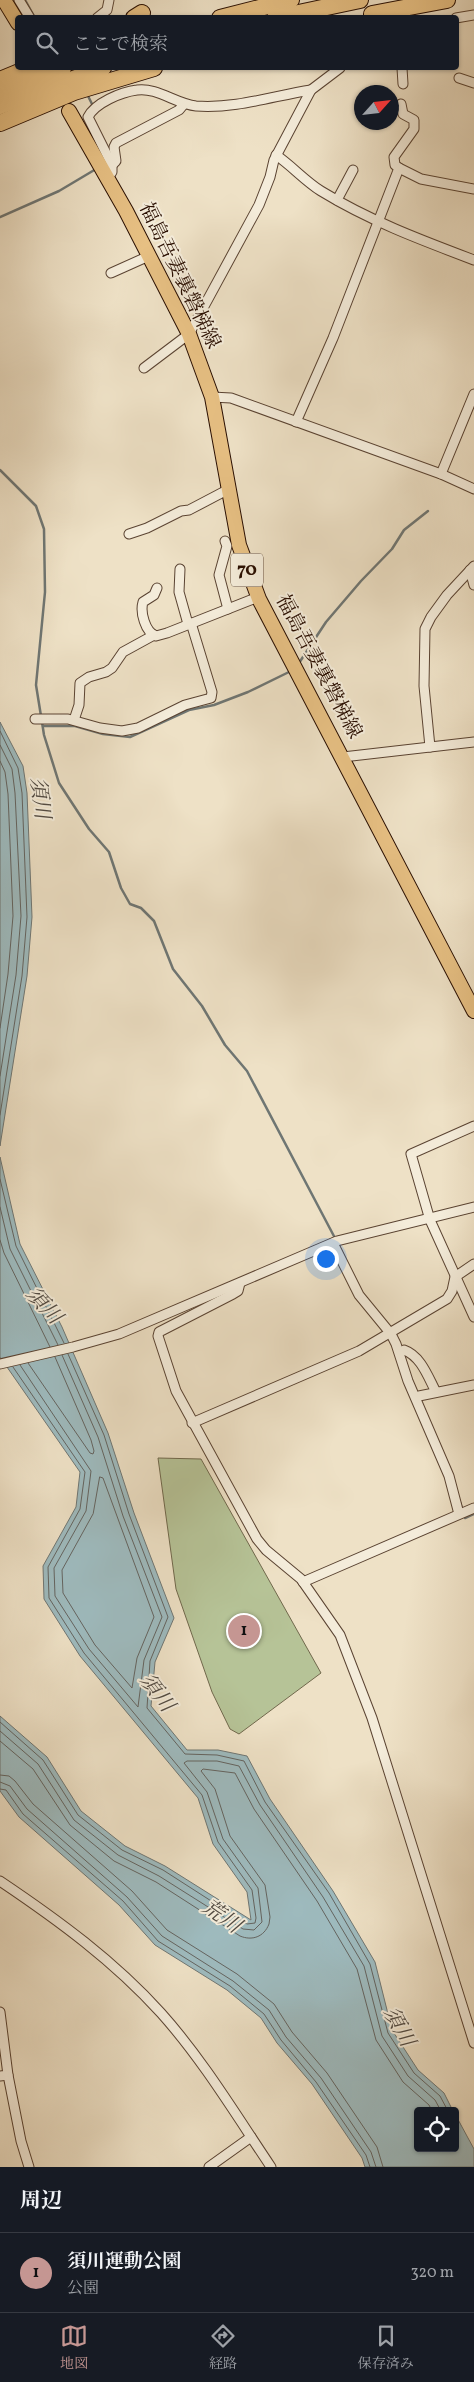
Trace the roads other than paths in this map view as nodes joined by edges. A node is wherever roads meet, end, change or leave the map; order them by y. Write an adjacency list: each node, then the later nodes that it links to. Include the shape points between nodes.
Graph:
1 (4, 0): 13 (main road)
2 (19, 0): 8 (street)
3 (109, 0): 9 (street, via 107,10)
4 (291, 0): 10 (highway)
5 (360, 0): 11 (highway)
6 (447, 0): 7 (highway)
7 (372, 14)
8 (28, 15)
9 (101, 15)
10 (232, 15)
11 (289, 15)
12 (474, 15): 14 (street)
13 (15, 18)
14 (459, 18)
15 (24, 70): 22 (highway)
16 (58, 70): 26 (highway)
17 (98, 70): 29 (highway)
18 (147, 70): 31 (highway, via 74,92)
19 (337, 70): 25 (street)
20 (402, 70): 24 (street)
21 (459, 78): 23 (street)
22 (0, 80)
23 (474, 83)
24 (403, 84)
25 (311, 90): 27 (street, via 248,102); 32 (street)
26 (0, 92)
27 (184, 104): 35 (street, via 179,110 116,142 116,161); 35 (street, via 140,90 125,92 92,109 89,122)
28 (401, 104): 33 (street, via 403,114 415,124 394,157)
29 (0, 106)
30 (69, 110): 35 (main road, 福島吾妻裏磐梯線 / 70)
31 (0, 123)
32 (276, 155): 37 (street); 42 (street, via 259,205)
33 (399, 168): 36 (street, via 421,179); 38 (street)
34 (353, 170): 37 (street)
35 (109, 172): 39 (main road, 福島吾妻裏磐梯線 / 70)
36 (474, 188)
37 (337, 200): 38 (street)
38 (378, 223): 40 (street); 46 (street)
39 (149, 256): 41 (street); 42 (main road, 福島吾妻裏磐梯線 / 70)
40 (474, 260)
41 (111, 273)
42 (189, 334): 43 (street); 45 (main road, 福島吾妻裏磐梯線 / 70)
43 (144, 368)
44 (474, 394): 47 (street)
45 (212, 397): 46 (street, via 230,398); 48 (main road, 福島吾妻裏磐梯線 / 70)
46 (296, 422): 47 (street)
47 (441, 474): 49 (street)
48 (229, 489): 50 (street, via 189,510); 56 (main road, 福島吾妻裏磐梯線 / 70, via 239,545)
49 (474, 489)
50 (129, 534)
51 (225, 541): 57 (street, via 219,575)
52 (472, 568): 54 (street); 63 (street, via 447,595 425,629 424,686)
53 (180, 569): 58 (street, via 179,592)
54 (474, 585)
55 (156, 588): 59 (street, via 141,609)
56 (258, 597): 57 (street); 64 (main road, 福島吾妻裏磐梯線 / 70)
57 (228, 609): 58 (street)
58 (190, 624): 59 (street); 61 (street, via 212,692 211,698 185,705 132,730 114,731)
59 (154, 635): 61 (street, via 123,652 106,672 80,683 79,705)
60 (35, 719): 61 (street)
61 (74, 720)
62 (474, 742): 63 (street)
63 (430, 747): 64 (street)
64 (344, 757): 65 (main road, 福島吾妻裏磐梯線 / 70)
65 (474, 1012)
66 (474, 1126): 68 (street, via 411,1154)
67 (474, 1207): 68 (street)
68 (430, 1220): 69 (street); 71 (street)
69 (333, 1243): 72 (street); 74 (street, via 359,1295)
70 (474, 1264): 71 (street)
71 (455, 1277): 73 (street); 74 (street, via 446,1298)
72 (240, 1283): 76 (street, via 119,1334); 80 (street, via 238,1291 159,1332 176,1391)
73 (474, 1317)
74 (391, 1334): 80 (street, via 360,1351); 82 (street, via 449,1476)
75 (404, 1350): 78 (street, via 422,1365)
76 (0, 1364)
77 (474, 1385): 78 (street)
78 (436, 1392): 79 (street)
79 (419, 1396)
80 (192, 1423): 83 (street, via 257,1539)
81 (474, 1508): 82 (street)
82 (459, 1514): 83 (street)
83 (303, 1582): 86 (street, via 340,1635 372,1718)
84 (0, 1881): 88 (street, via 89,1944 155,2006 194,2054)
85 (0, 2012): 87 (street)
86 (474, 2043)
87 (4, 2076): 89 (street)
88 (251, 2137): 90 (street); 91 (street)
89 (29, 2167)
90 (209, 2167)
91 (271, 2167)

